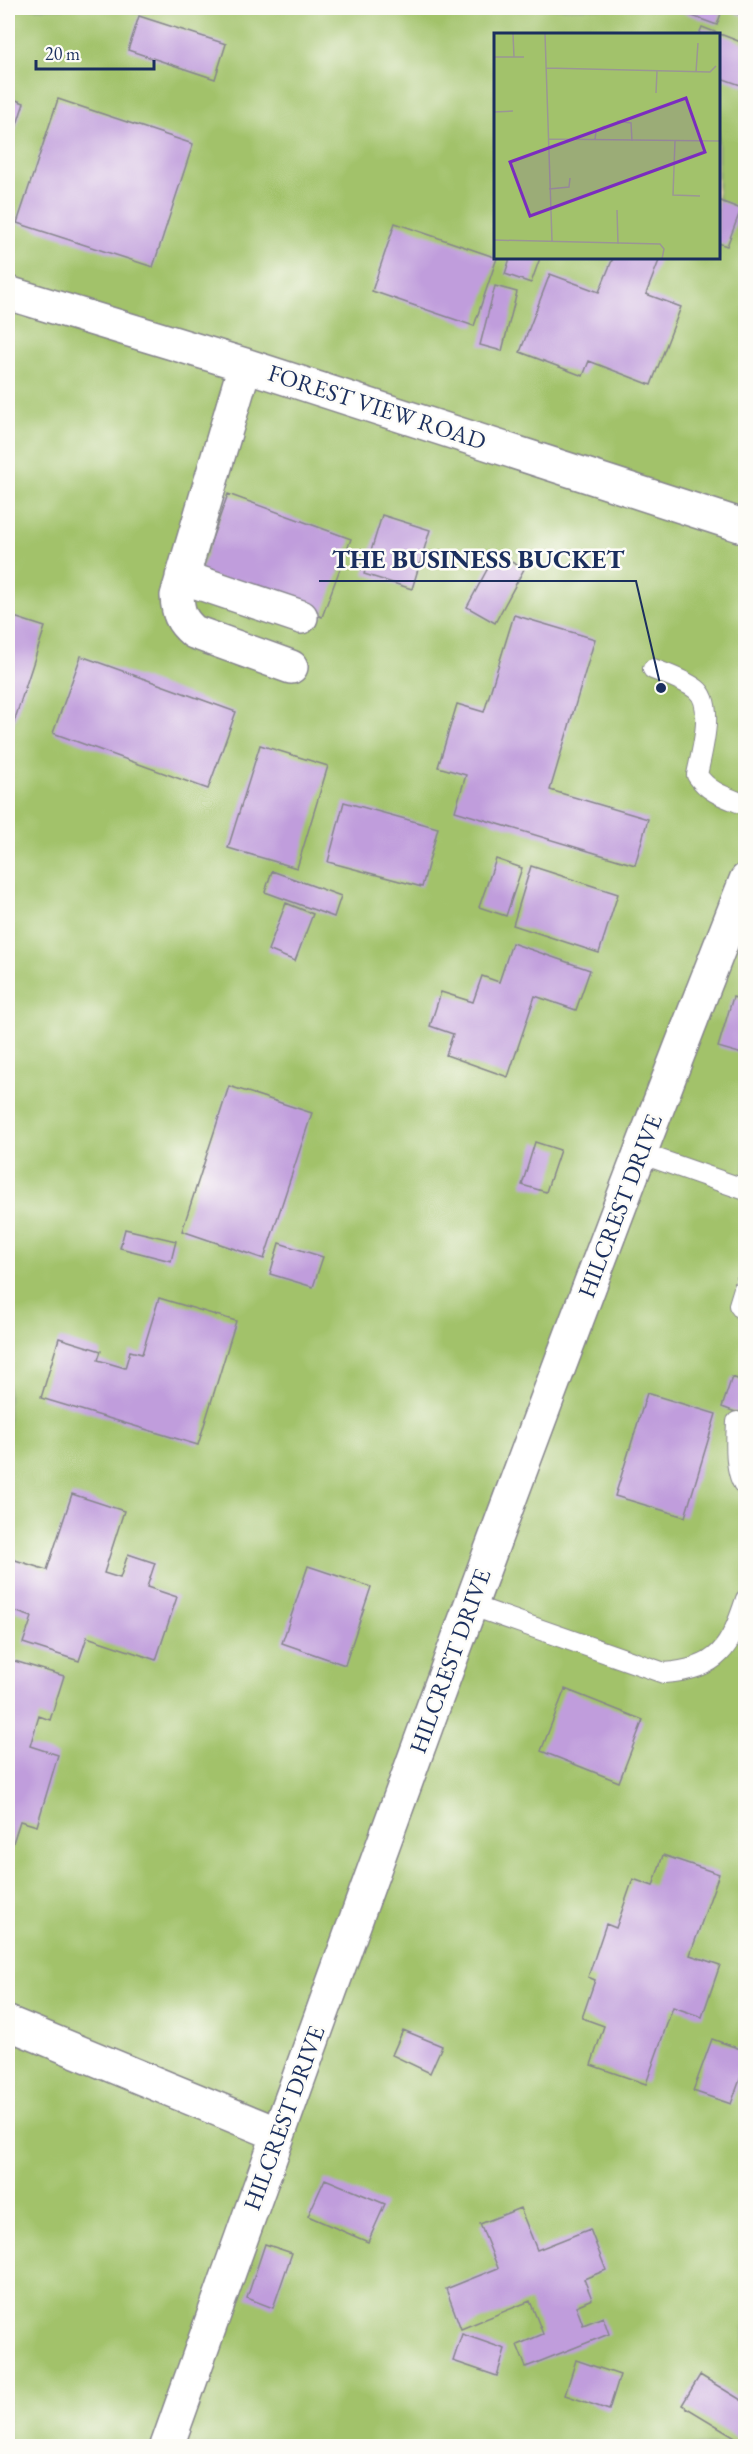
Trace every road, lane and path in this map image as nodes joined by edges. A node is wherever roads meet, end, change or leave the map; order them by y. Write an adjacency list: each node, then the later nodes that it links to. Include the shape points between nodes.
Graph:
1 (8, 293): 2 (street, FOREST VIEW ROAD)
2 (245, 365): 3 (street, FOREST VIEW ROAD); 4 (street)
3 (746, 526)
4 (182, 577): 5 (street); 6 (street, via 177,596 183,623 194,632)
5 (301, 617)
6 (291, 667)
7 (653, 669): 8 (lane, via 699,691 706,705 706,723 697,775 713,792)
8 (746, 805)
9 (746, 880): 10 (street, HILCREST DRIVE)
10 (640, 1153): 11 (lane); 17 (street, HILCREST DRIVE)
11 (746, 1190)
12 (746, 1282): 13 (lane, via 739,1305)
13 (746, 1314)
14 (737, 1422): 15 (lane, via 740,1481)
15 (746, 1487)
16 (746, 1599): 17 (lane, via 733,1637 720,1655 686,1672 664,1673)
17 (470, 1605): 19 (street, HILCREST DRIVE)
18 (8, 2023): 19 (street)
19 (278, 2134): 20 (street, HILCREST DRIVE)
20 (167, 2446)

